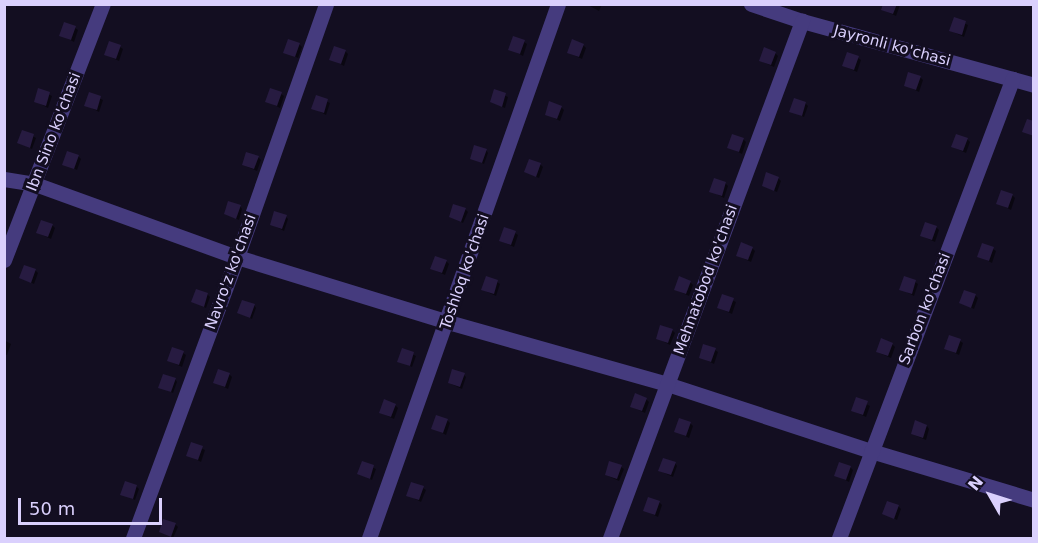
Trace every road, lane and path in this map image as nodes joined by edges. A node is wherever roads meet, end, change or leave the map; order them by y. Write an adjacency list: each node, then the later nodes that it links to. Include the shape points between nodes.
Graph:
1 (103, 4): 9 (street, Ibn Sino ko'chasi)
2 (326, 4): 10 (street, Navro'z ko'chasi)
3 (558, 4): 12 (street, Toshloq ko'chasi)
4 (752, 4): 5 (street, Jayronli ko'chasi)
5 (802, 21): 6 (street, Jayronli ko'chasi); 13 (street, Mehnatobod ko'chasi)
6 (1012, 79): 7 (street, Jayronli ko'chasi); 14 (street, Sarbon ko'chasi)
7 (1034, 86)
8 (4, 179): 9 (street)
9 (35, 184): 10 (street); 11 (street, Ibn Sino ko'chasi)
10 (237, 257): 12 (street); 16 (street, Navro'z ko'chasi)
11 (4, 260)
12 (448, 322): 13 (street); 17 (street, Toshloq ko'chasi)
13 (667, 384): 14 (street); 18 (street, Mehnatobod ko'chasi)
14 (871, 451): 15 (street); 19 (street, Sarbon ko'chasi)
15 (1034, 500)
16 (133, 538)
17 (369, 538)
18 (610, 538)
19 (839, 538)

